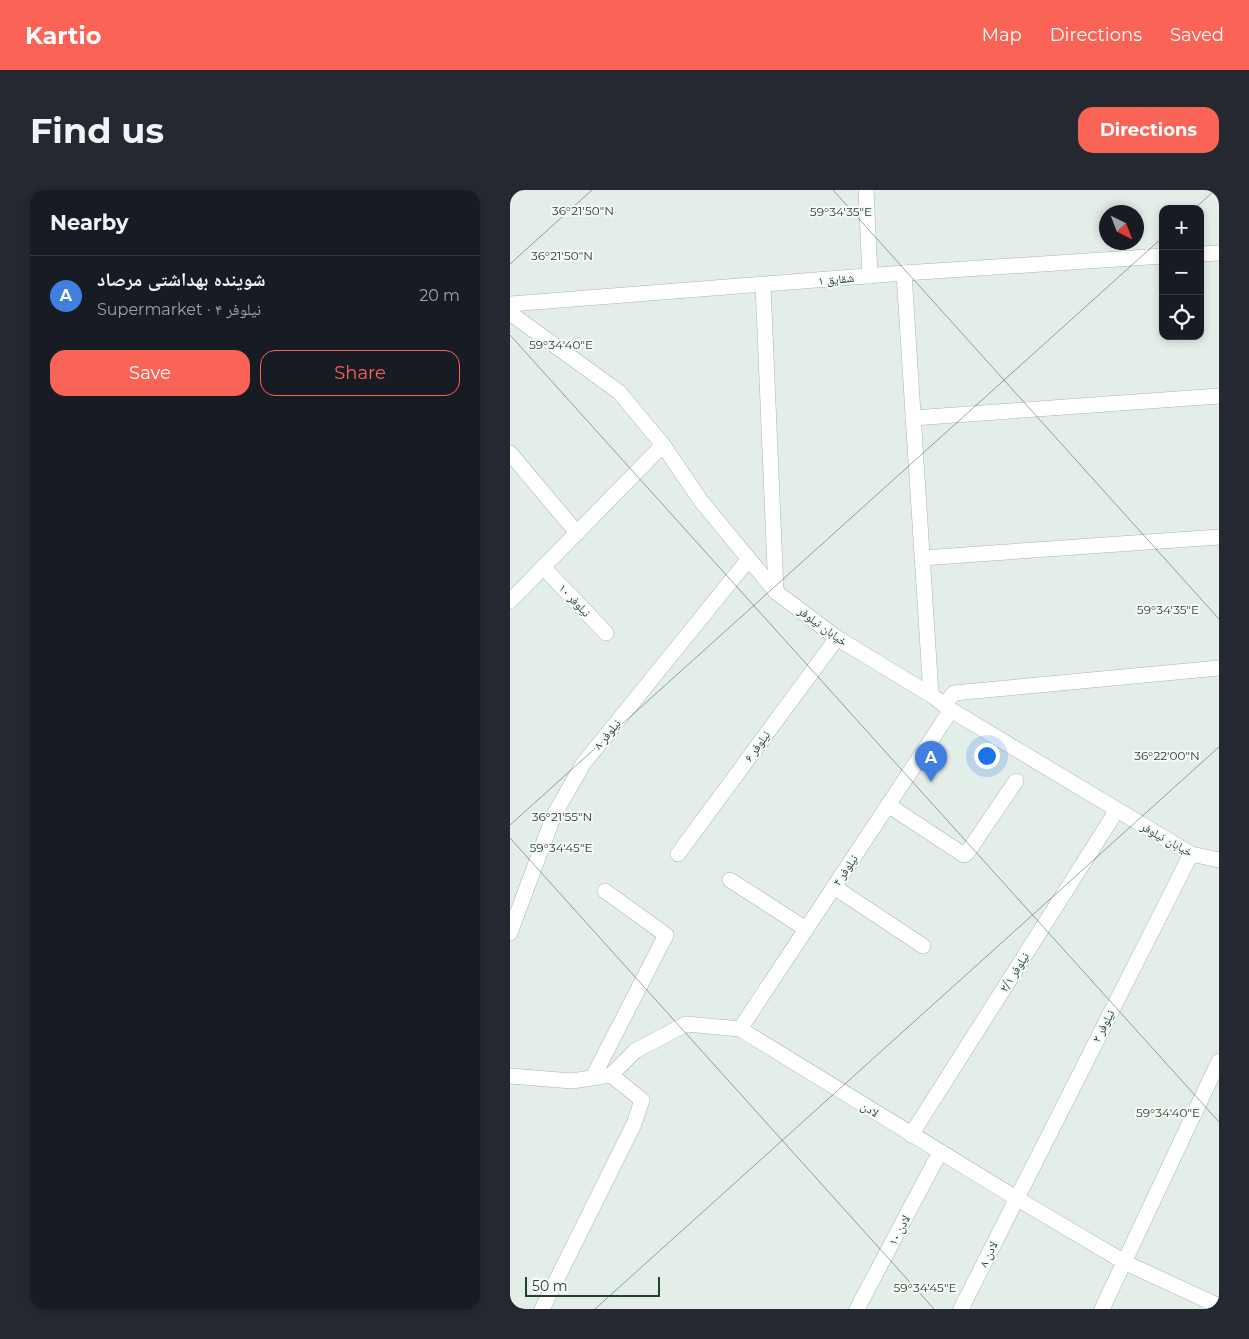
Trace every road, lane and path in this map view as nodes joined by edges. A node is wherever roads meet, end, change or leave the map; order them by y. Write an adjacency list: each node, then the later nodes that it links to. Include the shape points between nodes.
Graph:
1 (866, 190): 6 (street)
2 (1219, 253): 3 (street)
3 (1204, 254)
4 (1159, 256): 5 (street, شقایق ۱)
5 (904, 273): 6 (street, شقایق ۱); 11 (street)
6 (870, 276): 7 (street, شقایق ۱)
7 (763, 285): 8 (street, شقایق ۱); 19 (street)
8 (510, 304)
9 (510, 313): 12 (street, خیابان نیلوفر, via 619,392)
10 (1219, 396): 11 (street)
11 (913, 418): 16 (street)
12 (662, 445): 14 (street); 17 (street, خیابان نیلوفر)
13 (510, 453): 14 (street)
14 (577, 532): 18 (street)
15 (1219, 537): 16 (street)
16 (922, 558): 24 (street)
17 (748, 560): 19 (street, خیابان نیلوفر); 36 (street, نیلوفر ۸, via 582,764 554,815)
18 (543, 567): 20 (street); 21 (street, نیلوفر ۱۰)
19 (776, 592): 22 (street, خیابان نیلوفر)
20 (510, 601)
21 (606, 633)
22 (837, 638): 24 (street, خیابان نیلوفر); 29 (street, نیلوفر ۶)
23 (1219, 668): 25 (street, via 954,693)
24 (931, 695): 25 (street, خیابان نیلوفر)
25 (947, 708): 27 (street, نیلوفر ۴); 28 (street, خیابان نیلوفر)
26 (1016, 781): 27 (street, via 964,855)
27 (888, 805): 33 (street, نیلوفر ۴)
28 (1117, 810): 30 (street, خیابان نیلوفر); 43 (street, نیلوفر ۲/۱)
29 (678, 854)
30 (1191, 854): 31 (street, خیابان نیلوفر); 45 (street, نیلوفر ۲)
31 (1219, 860)
32 (730, 880): 35 (street)
33 (834, 887): 35 (street, نیلوفر ۴); 37 (street)
34 (606, 891): 42 (street, via 666,935)
35 (806, 929): 38 (street, نیلوفر ۴)
36 (510, 933)
37 (923, 946)
38 (740, 1029): 40 (street, لادن, via 686,1024 635,1051); 43 (street, لادن)
39 (1219, 1061): 46 (street)
40 (611, 1074): 42 (street); 48 (street, via 642,1100 634,1124)
41 (510, 1076): 42 (street, via 572,1081)
42 (594, 1077)
43 (911, 1135): 44 (street, لادن)
44 (940, 1152): 45 (street, لادن); 49 (street, لادن ۱۰)
45 (1016, 1198): 46 (street, لادن); 50 (street, لادن ۸)
46 (1126, 1263): 47 (street, لادن); 51 (street)
47 (1219, 1305)
48 (542, 1309)
49 (857, 1309)
50 (961, 1309)
51 (1102, 1309)

